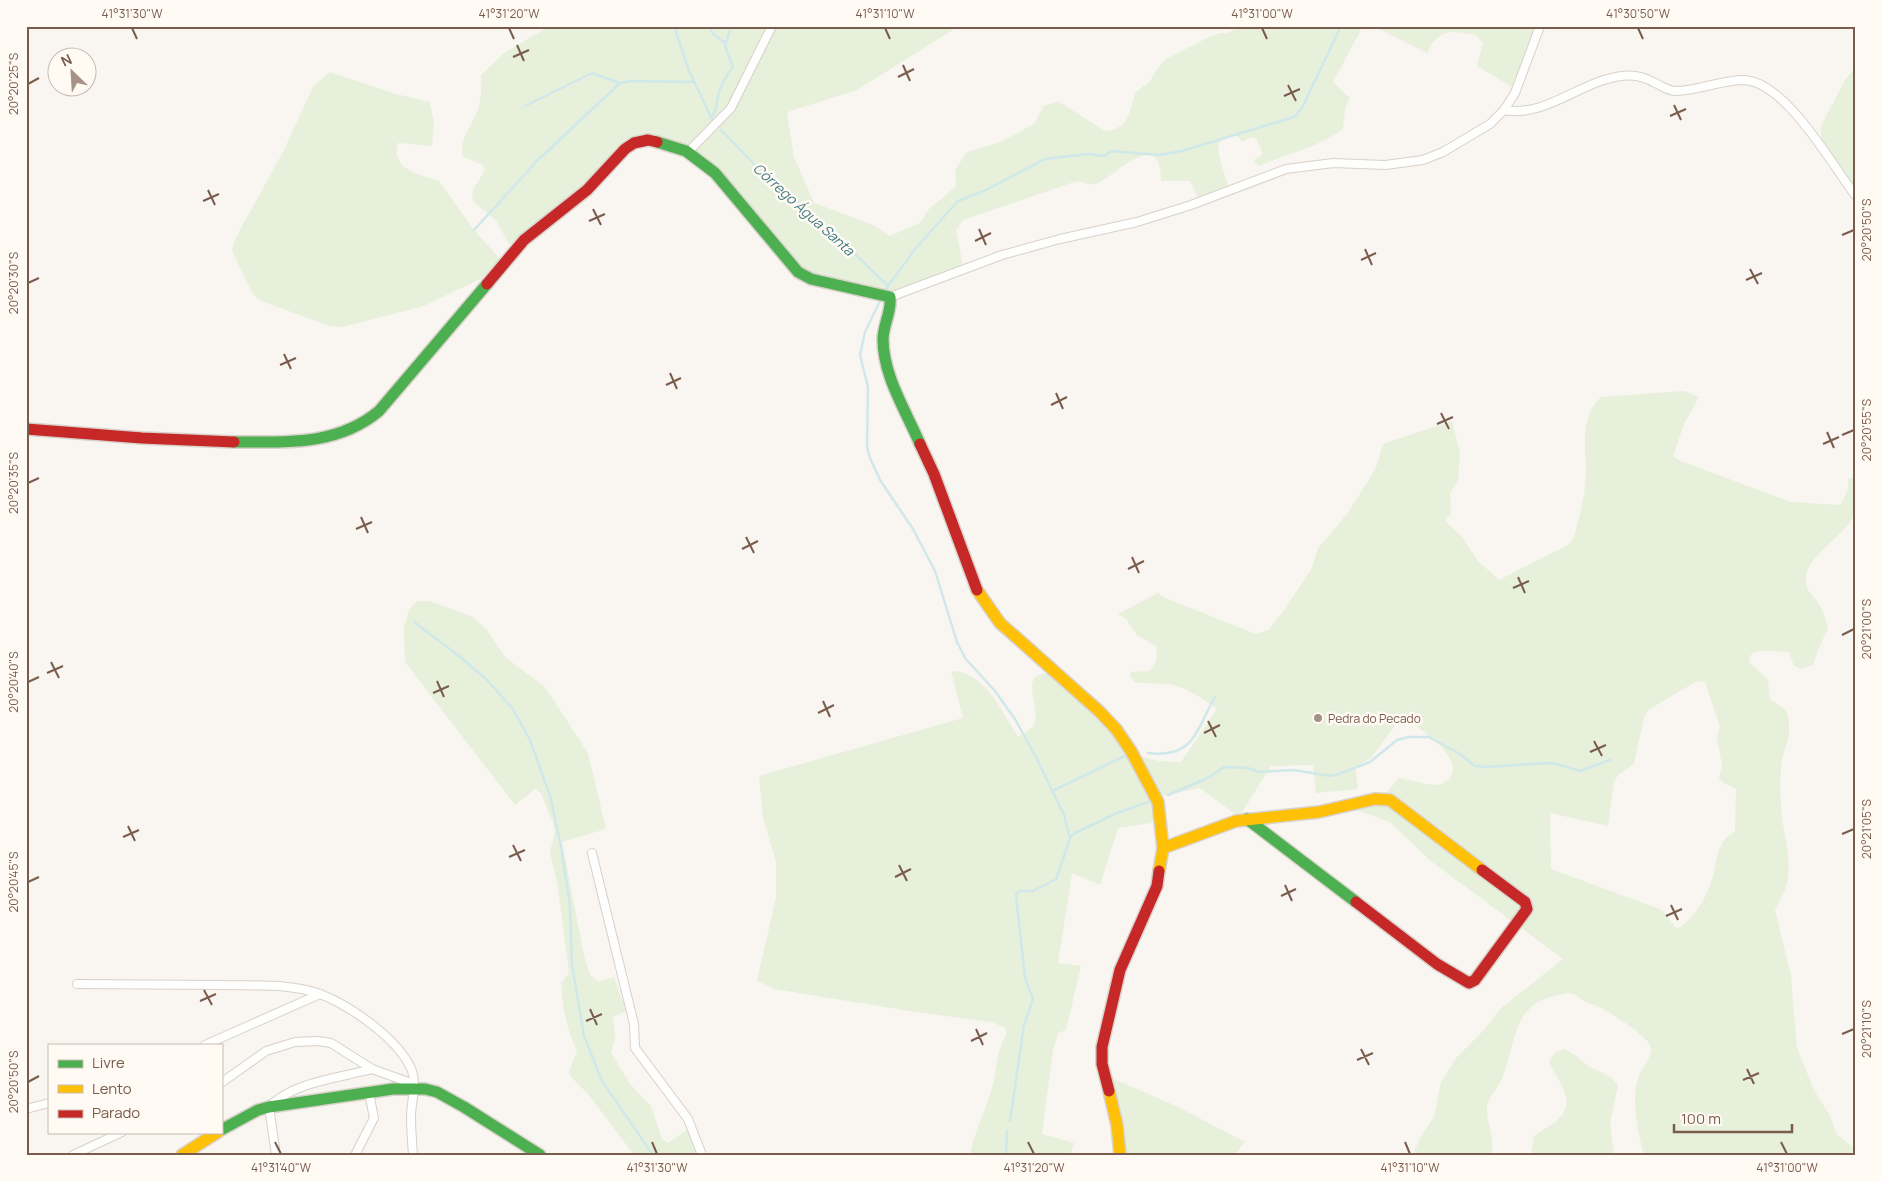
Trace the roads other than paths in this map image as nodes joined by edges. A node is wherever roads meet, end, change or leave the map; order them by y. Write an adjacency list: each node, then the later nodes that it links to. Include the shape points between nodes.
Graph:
1 (772, 26): 4 (street, via 731,108)
2 (1540, 26): 3 (street, via 1515,93)
3 (1504, 110): 5 (street, via 1528,111 1593,84 1625,75 1639,76 1676,91 1722,81 1747,80 1773,95 1806,125); 6 (street, via 1468,139 1423,160 1385,165 1333,163 1286,169 1137,222 1002,255)
4 (688, 152): 6 (street, via 714,173 798,272 819,281); 7 (street, via 653,140 638,142 625,150 596,182 524,240 387,402 354,429 316,439 217,442)
5 (1855, 196)
6 (890, 297): 9 (street, via 883,338 887,370 934,474 971,580 1000,623 1116,729 1131,750 1158,802)
7 (26, 429)
8 (1247, 819): 8 (street, via 1320,877 1468,983 1475,980 1527,909 1525,902 1390,800 1374,798 1328,810); 9 (street)
9 (1163, 848): 31 (street, via 1154,894 1115,987 1102,1047)
10 (592, 853): 30 (street, via 634,1024 635,1048 688,1119)
11 (77, 984): 12 (street, via 250,986)
12 (320, 994): 13 (street); 16 (street, via 391,1040 410,1068)
13 (207, 1044)
14 (372, 1069): 15 (street, via 331,1043 295,1042 266,1051); 16 (street); 19 (street, via 308,1086 282,1097)
15 (222, 1081)
16 (414, 1086): 17 (street); 28 (street, via 411,1117); 29 (street, via 437,1092)
17 (368, 1093): 19 (street); 27 (street, via 374,1118)
18 (48, 1102): 20 (street)
19 (269, 1107): 21 (street); 26 (street)
20 (26, 1109)
21 (222, 1130)
22 (118, 1134): 25 (street)
23 (216, 1134): 24 (street)
24 (190, 1153)
25 (73, 1155)
26 (276, 1155)
27 (355, 1155)
28 (413, 1155)
29 (540, 1155)
30 (702, 1155)
31 (1120, 1155)

